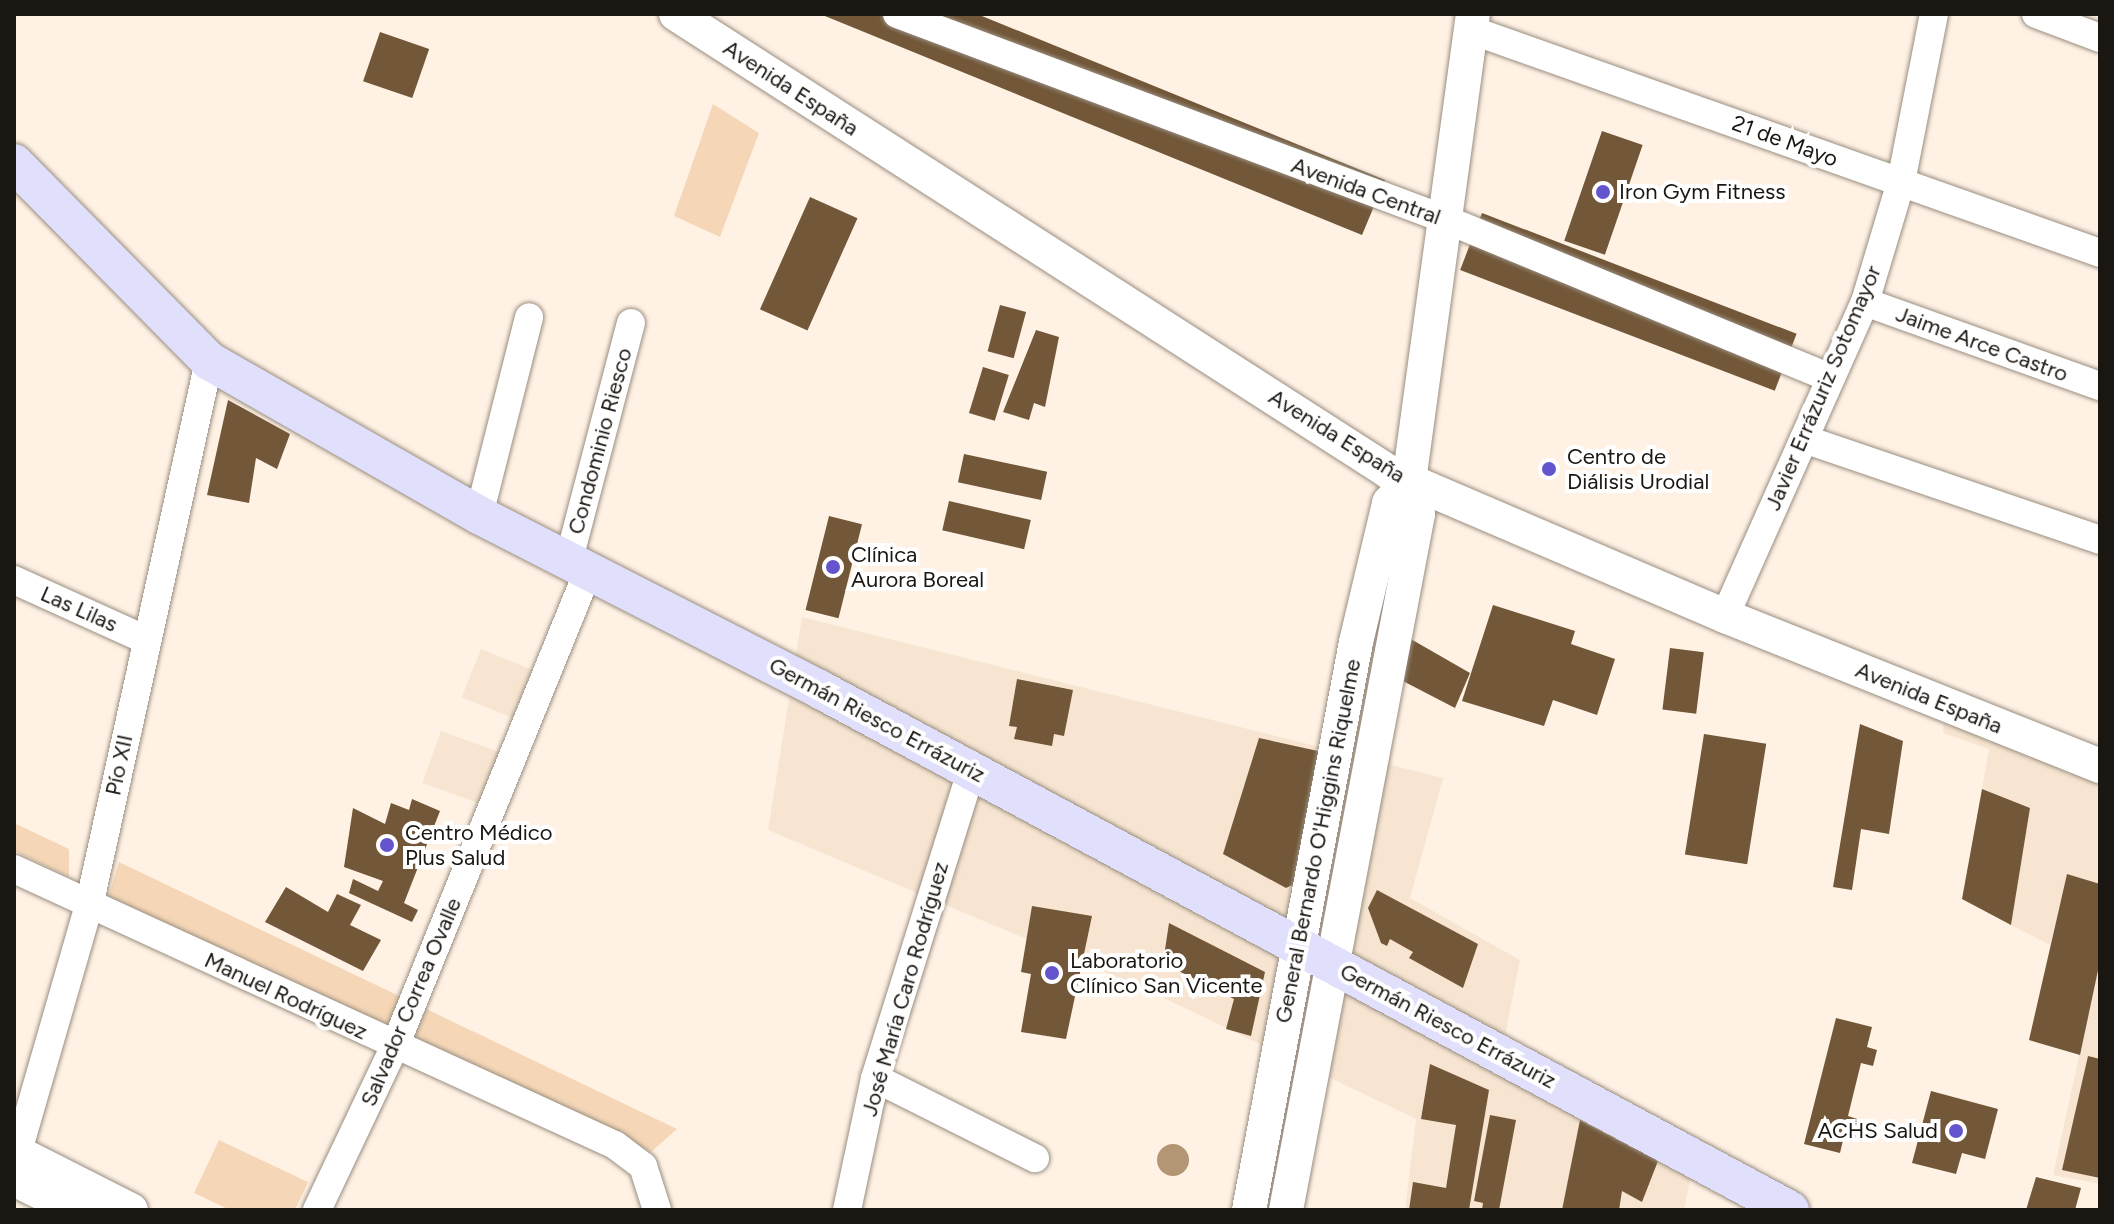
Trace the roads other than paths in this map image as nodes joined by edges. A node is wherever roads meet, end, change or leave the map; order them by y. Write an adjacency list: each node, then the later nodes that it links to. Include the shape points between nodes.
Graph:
1 (676, 14): 18 (street, Avenida España)
2 (897, 14): 9 (street, Avenida Central)
3 (1934, 14): 8 (street, Javier Errázuriz Sotomayor)
4 (2036, 14): 6 (street)
5 (1472, 22): 8 (street, 21 de Mayo); 9 (street, General Bernardo O'Higgins Riquelme)
6 (2100, 38)
7 (14, 163): 14 (main road, Germán Riesco Errázuriz)
8 (1901, 182): 10 (street, 21 de Mayo); 11 (street, Javier Errázuriz Sotomayor)
9 (1447, 220): 15 (street, Avenida Central); 18 (street, General Bernardo O'Higgins Riquelme)
10 (2100, 253)
11 (1865, 302): 15 (street, Javier Errázuriz Sotomayor); 16 (street, Jaime Arce Castro)
12 (529, 317): 19 (street)
13 (631, 323): 21 (street, Condominio Riesco)
14 (209, 361): 19 (main road, Germán Riesco Errázuriz); 24 (street, Pío XII)
15 (1831, 378): 17 (street, Javier Errázuriz Sotomayor)
16 (2100, 386)
17 (1804, 439): 20 (street); 23 (street, Javier Errázuriz Sotomayor)
18 (1409, 481): 23 (street, Avenida España); 29 (street, General Bernardo O'Higgins Riquelme, via 1389,503 1385,519); 30 (street, General Bernardo O'Higgins Riquelme, via 1418,514)
19 (479, 515): 21 (main road, Germán Riesco Errázuriz)
20 (2100, 540)
21 (579, 564): 26 (main road, Germán Riesco Errázuriz); 31 (street, Salvador Correa Ovalle)
22 (14, 580): 24 (street, Las Lilas)
23 (1725, 616): 25 (street, Avenida España)
24 (144, 639): 28 (street, Pío XII)
25 (2100, 766)
26 (971, 771): 29 (main road, Germán Riesco Errázuriz); 32 (street, José María Caro Rodríguez)
27 (14, 869): 28 (street, Manuel Rodríguez)
28 (89, 906): 31 (street, Manuel Rodríguez); 34 (street, Pío XII)
29 (1297, 945): 30 (main road, Germán Riesco Errázuriz); 40 (street, General Bernardo O'Higgins Riquelme)
30 (1333, 964): 41 (street, General Bernardo O'Higgins Riquelme); 42 (main road, Germán Riesco Errázuriz)
31 (395, 1046): 37 (street, Salvador Correa Ovalle); 38 (street, Manuel Rodríguez, via 615,1145 643,1166)
32 (875, 1078): 33 (street); 39 (street, José María Caro Rodríguez)
33 (1035, 1158)
34 (15, 1162): 35 (street); 36 (street)
35 (76, 1210)
36 (131, 1210)
37 (317, 1210)
38 (657, 1210)
39 (847, 1210)
40 (1249, 1210)
41 (1286, 1210)
42 (1790, 1210)

